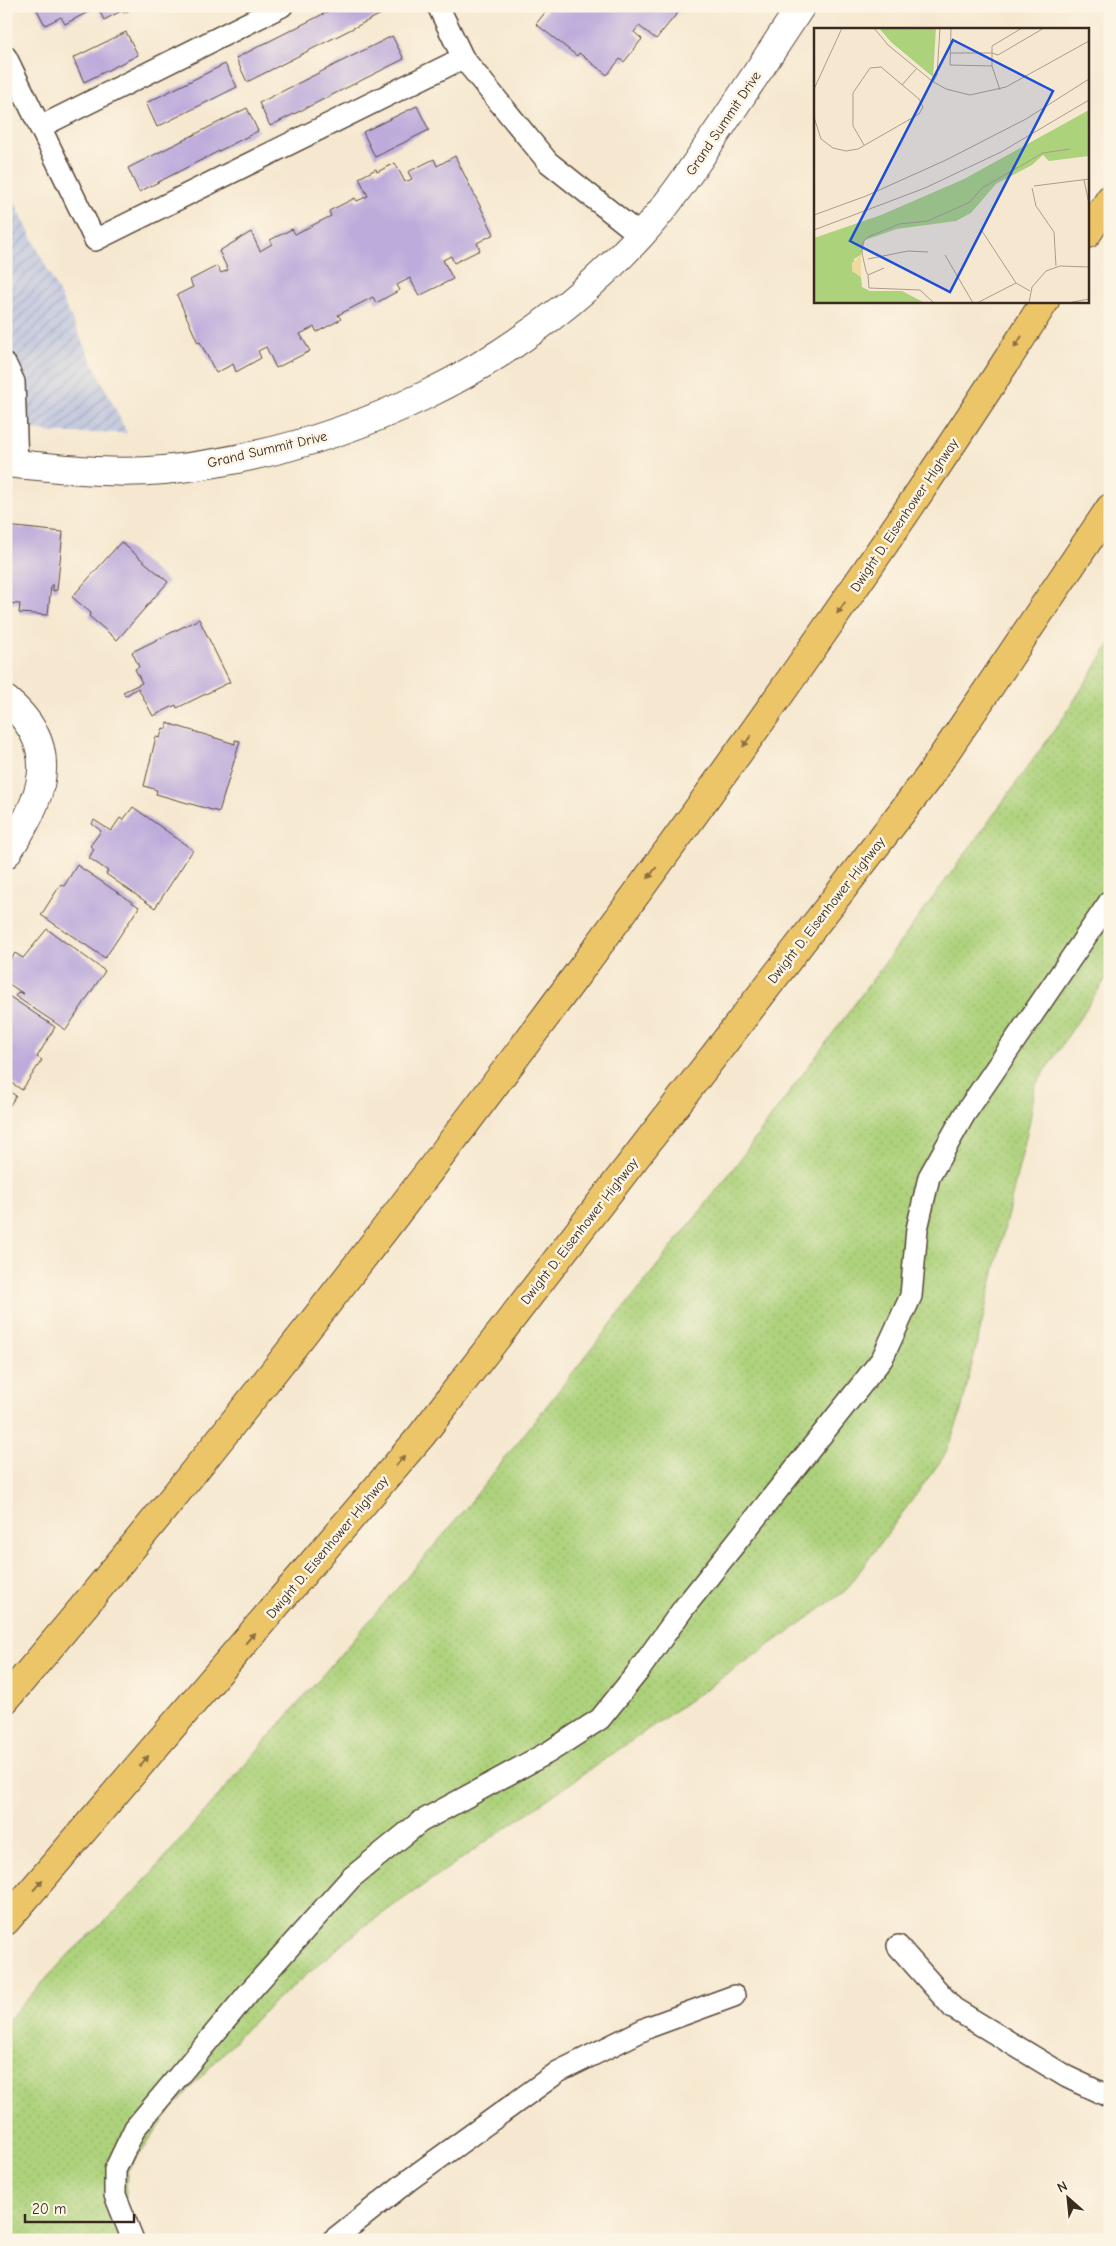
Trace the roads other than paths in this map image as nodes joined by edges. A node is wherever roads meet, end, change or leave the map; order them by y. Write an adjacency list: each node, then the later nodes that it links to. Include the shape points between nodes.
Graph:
1 (282, 6): 6 (lane)
2 (438, 6): 5 (lane)
3 (802, 6): 9 (street, Grand Summit Drive, via 683,184)
4 (6, 57): 6 (lane)
5 (463, 58): 6 (lane, via 95,240); 9 (lane, via 548,162)
6 (40, 127)
7 (1110, 199): 8 (highway)
8 (1088, 232)
9 (640, 236): 12 (street, Grand Summit Drive, via 586,289 527,336 463,377 395,411 317,439 220,462 162,470 94,472)
10 (1044, 302): 17 (highway, Dwight D. Eisenhower Highway, one-way to 17, via 841,608 667,853 502,1076 170,1503)
11 (6, 365): 12 (lane, via 14,382)
12 (12, 464)
13 (1110, 508): 18 (highway, Dwight D. Eisenhower Highway, one-way to 13, via 421,1436 928,778)
14 (6, 700): 15 (street, via 19,710 36,734 42,758 42,782 31,810)
15 (6, 854)
16 (1110, 901): 22 (lane, via 964,1115 929,1177 917,1229 911,1296 882,1359 600,1719 548,1752 420,1822 351,1878 250,1990 135,2128 115,2170 115,2195)
17 (6, 1699)
18 (6, 1921)
19 (898, 1946): 21 (lane, via 953,2008 1067,2077)
20 (734, 1996): 23 (lane, via 649,2027 558,2072)
21 (1110, 2097)
22 (133, 2240)
23 (332, 2240)

